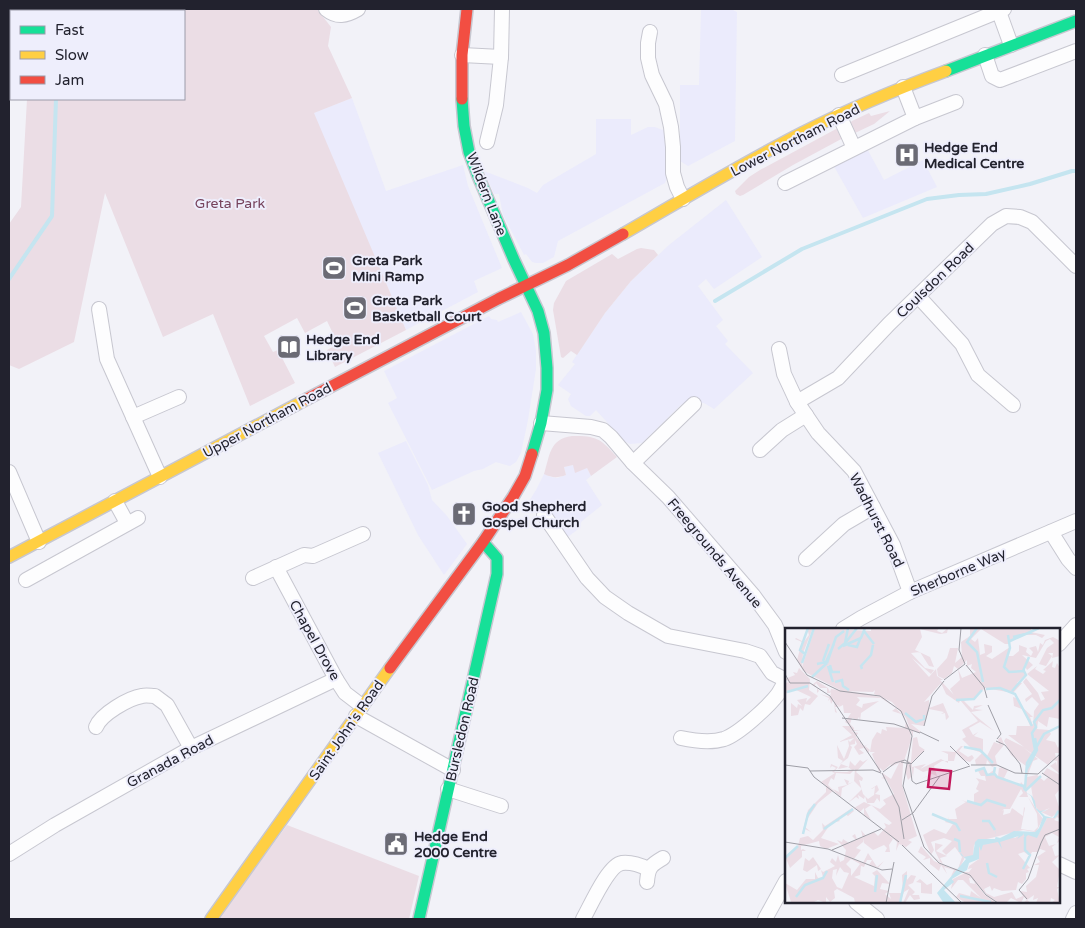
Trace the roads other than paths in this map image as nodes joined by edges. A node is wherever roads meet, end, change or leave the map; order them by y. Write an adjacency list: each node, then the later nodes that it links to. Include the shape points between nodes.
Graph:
1 (358, 9): 5 (street, via 342,15)
2 (467, 9): 10 (main road, Wildern Lane)
3 (502, 9): 12 (street)
4 (1000, 9): 8 (street); 13 (street)
5 (329, 11)
6 (1076, 21): 8 (main road, Lower Northam Road)
7 (650, 32): 21 (street, via 648,58 672,127 673,173)
8 (1011, 45): 11 (main road, Lower Northam Road)
9 (1076, 51): 11 (street, via 1000,80 992,76)
10 (462, 55): 12 (street); 23 (main road, Wildern Lane, via 464,126 470,152 495,219)
11 (985, 55): 14 (main road, Lower Northam Road)
12 (501, 57): 18 (street, via 496,105)
13 (842, 76)
14 (903, 87): 16 (main road, Lower Northam Road); 17 (street)
15 (956, 102): 17 (street)
16 (839, 115): 19 (street); 21 (main road, Lower Northam Road)
17 (915, 118): 19 (street)
18 (487, 142)
19 (854, 148): 20 (street)
20 (785, 183)
21 (683, 199): 23 (main road, Lower Northam Road, via 568,265)
22 (1076, 266): 24 (street, Coulsdon Road, via 1032,222 1006,216 992,224)
23 (526, 285): 33 (main road, Wildern Lane, via 538,311 546,350 548,390); 37 (main road, Upper Northam Road)
24 (918, 296): 28 (street, Coulsdon Road, via 838,378); 30 (street, via 962,344 978,375)
25 (99, 309): 32 (street, via 107,359)
26 (779, 348): 28 (street, Wadhurst Road, via 784,374)
27 (179, 396): 32 (street)
28 (797, 402): 31 (street, Wadhurst Road)
29 (694, 404): 35 (street)
30 (1013, 405)
31 (806, 415): 34 (street, via 782,430); 39 (street, Wadhurst Road, via 818,433 854,471)
32 (133, 417): 37 (street)
33 (541, 423): 35 (street, Freegrounds Avenue, via 591,426 603,430); 45 (main road, Saint John's Road, via 525,476)
34 (760, 450)
35 (633, 463): 56 (street, Freegrounds Avenue, via 668,497 753,595 775,625)
36 (9, 472): 44 (street)
37 (160, 477): 38 (main road, Upper Northam Road)
38 (115, 501): 44 (main road, Upper Northam Road); 51 (street, via 132,520)
39 (873, 507): 47 (street, via 844,524); 52 (street, Wadhurst Road)
40 (544, 514): 58 (street, via 587,578 628,613 668,636 760,656 772,673)
41 (1076, 521): 42 (street, Sherborne Way)
42 (1050, 532): 49 (street); 52 (street, Sherborne Way)
43 (353, 534): 48 (street, via 313,556 304,555)
44 (38, 542): 46 (main road, Upper Northam Road)
45 (483, 542): 60 (main road, Saint John's Road); 64 (main road, Bursledon Road, via 496,558 497,574)
46 (9, 558)
47 (806, 559)
48 (276, 567): 50 (street); 57 (street, Chapel Drove)
49 (1076, 568)
50 (253, 578)
51 (26, 580)
52 (910, 592): 54 (street, Sherborne Way)
53 (1076, 626): 55 (street)
54 (845, 628)
55 (1060, 643)
56 (785, 650)
57 (336, 678): 60 (street, Chapel Drove); 63 (street, Granada Road)
58 (785, 680)
59 (785, 682): 62 (street, via 769,704 742,729 726,738)
60 (359, 711): 64 (street, Chapel Drove); 74 (main road, Saint John's Road)
61 (96, 723): 63 (street, via 113,708 141,696 155,696 167,706)
62 (686, 742)
63 (191, 748): 67 (street, Granada Road)
64 (453, 770): 65 (main road, Bursledon Road)
65 (448, 789): 66 (street); 75 (main road, Bursledon Road)
66 (501, 806)
67 (9, 854)
68 (663, 858): 76 (street, via 654,863 648,875 634,863 619,859)
69 (1060, 864): 70 (street)
70 (1076, 872)
71 (785, 883): 77 (street)
72 (857, 903): 78 (street)
73 (1076, 913): 79 (street)
74 (211, 919)
75 (419, 919)
76 (583, 919)
77 (764, 919)
78 (877, 919)
79 (1073, 919)

